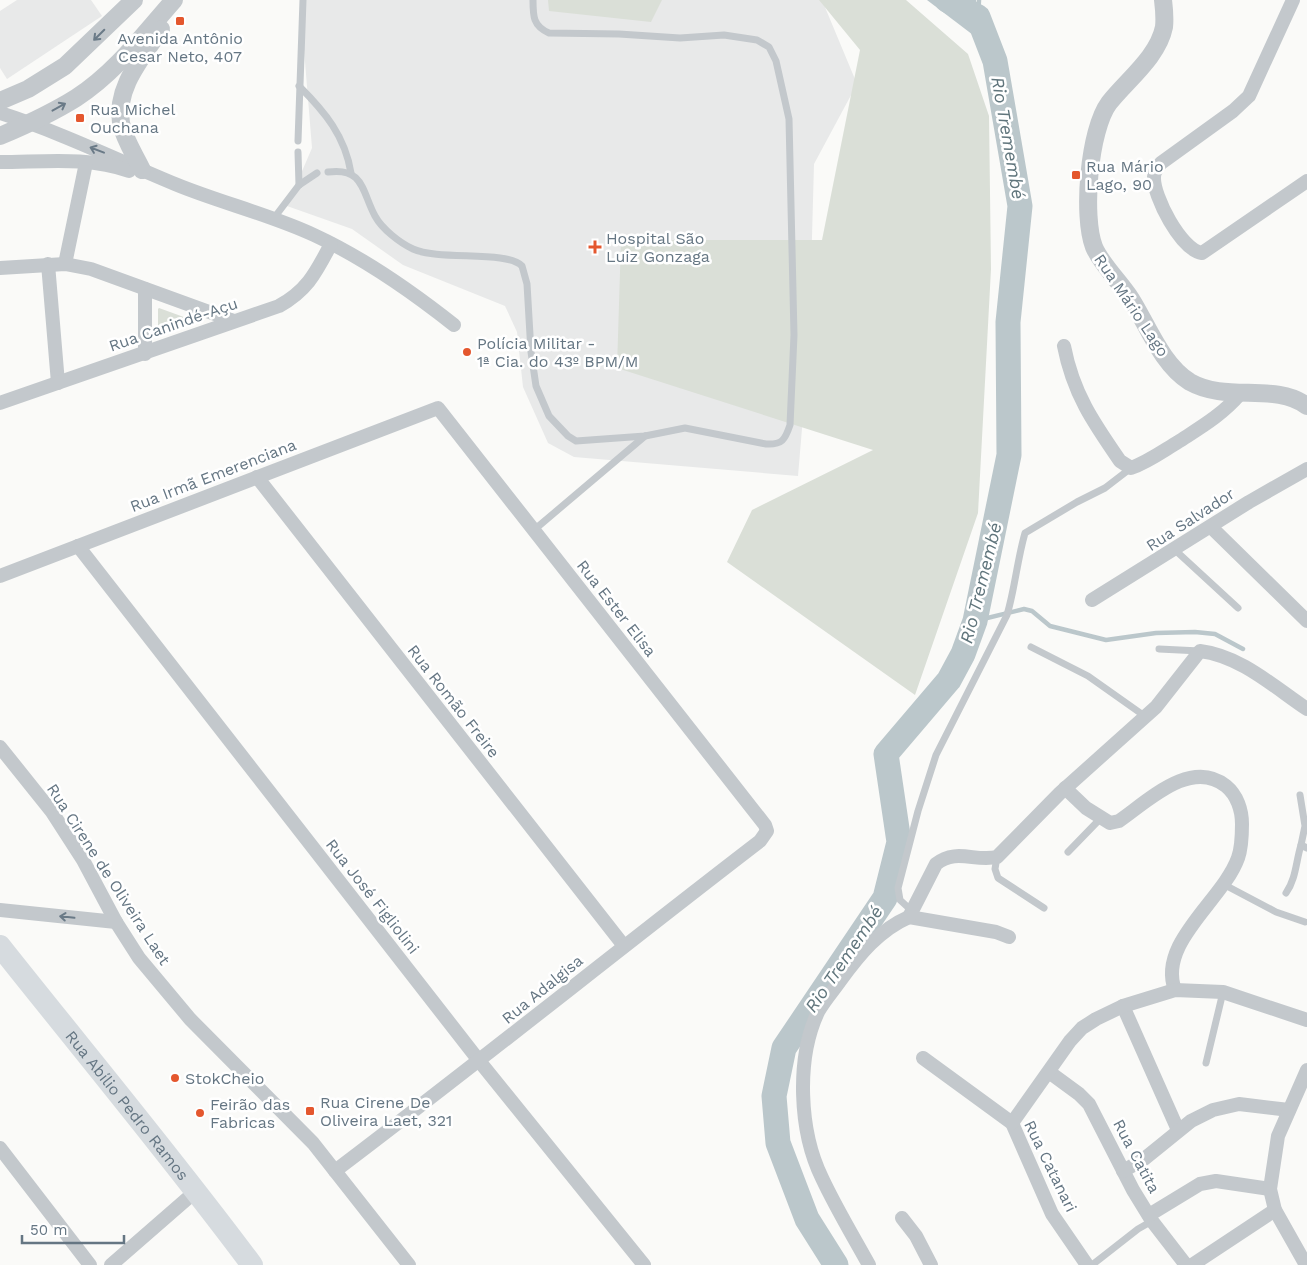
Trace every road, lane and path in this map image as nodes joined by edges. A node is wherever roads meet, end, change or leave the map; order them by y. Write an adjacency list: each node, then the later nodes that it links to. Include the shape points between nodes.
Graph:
1 (134, 0): 9 (street, one-way to 9, via 66,66)
2 (174, 0): 7 (street)
3 (303, 0): 8 (lane)
4 (533, 0): 38 (lane, via 534,20 540,30 549,33 680,38 724,35 757,40 769,47 778,68 789,119 794,334 790,425 786,439 778,445 766,444 685,428)
5 (1164, 0): 34 (street, Rua Mário Lago, via 1164,26 1157,45 1108,105 1094,135 1088,203 1090,230 1095,248 1176,370 1190,382)
6 (1294, 0): 21 (street, via 1249,96 1234,111 1161,163 1154,176 1162,206 1175,229 1190,248 1202,253)
7 (161, 16): 11 (street, one-way to 7, via 77,97 103,77); 17 (street, via 162,28 125,85 120,106 121,124)
8 (300, 86): 13 (lane); 20 (lane, via 321,108 341,137)
9 (0, 101)
10 (0, 113): 11 (street)
11 (30, 123): 12 (street); 17 (street, one-way to 11)
12 (0, 136)
13 (298, 141)
14 (298, 152): 22 (lane)
15 (0, 162): 16 (street)
16 (86, 163): 17 (street, via 129,171); 26 (street)
17 (142, 170): 23 (street)
18 (328, 172): 20 (lane)
19 (317, 173): 22 (lane)
20 (351, 173): 38 (lane, via 357,177 382,226 414,249 450,256 513,260 522,266 527,284 536,386 550,416 563,432 576,441)
21 (1307, 180)
22 (299, 185): 23 (lane)
23 (274, 218): 24 (street)
24 (331, 244): 29 (street, Rua Canindé-Açu, via 311,281 294,298); 30 (street, via 410,292)
25 (48, 264): 26 (street); 27 (street); 33 (street)
26 (65, 264): 28 (street, via 91,269)
27 (0, 268)
28 (145, 289): 29 (street); 32 (street)
29 (234, 321): 32 (street, Rua Canindé-Açu)
30 (454, 325)
31 (1064, 346): 39 (street, via 1069,372 1079,396 1120,461)
32 (145, 354): 33 (street, Rua Canindé-Açu)
33 (58, 383): 35 (street, Rua Canindé-Açu)
34 (1240, 394): 36 (street, Rua Mário Lago, via 1273,394); 39 (street, via 1206,426)
35 (0, 403)
36 (1307, 406)
37 (438, 408): 41 (street, Rua Irmã Emerenciana); 43 (street, Rua Ester Elisa)
38 (646, 436): 43 (lane)
39 (1131, 468): 67 (lane, via 1106,488 1025,534 1016,562 1007,615 941,743 918,811 898,888 900,900)
40 (1307, 469): 42 (street, Rua Salvador)
41 (257, 477): 44 (street, Rua Irmã Emerenciana); 72 (street, Rua Romão Freire)
42 (1211, 527): 45 (street, Rua Salvador); 49 (street)
43 (534, 530): 59 (street, Rua Ester Elisa, via 761,819)
44 (78, 546): 46 (street, Rua Irmã Emerenciana); 78 (street, Rua José Figliolini)
45 (1175, 550): 47 (street, Rua Salvador); 48 (lane)
46 (0, 576)
47 (1092, 600)
48 (1238, 608)
49 (1307, 622)
50 (1031, 647): 54 (lane, via 1088,676)
51 (1159, 649): 52 (lane)
52 (1200, 650): 53 (street, via 1233,660); 54 (street)
53 (1307, 709)
54 (1146, 717): 56 (street)
55 (0, 747): 68 (street, Rua Cirene de Oliveira Laet, via 52,812 83,860)
56 (1065, 788): 58 (street); 62 (street)
57 (1300, 795): 60 (lane, via 1305,826)
58 (1100, 819): 61 (lane); 63 (street, via 1110,823 1119,821 1181,780 1194,776 1218,781 1234,794 1242,818 1238,857)
59 (767, 831): 72 (street, Rua Adalgisa, via 760,841)
60 (1304, 846): 64 (lane)
61 (1068, 852)
62 (997, 857): 65 (lane, via 995,869 998,878); 67 (street, via 984,859 954,855 943,859 936,864)
63 (1223, 884): 69 (lane, via 1276,912); 73 (street, via 1174,956 1170,974)
64 (1286, 893)
65 (1044, 908)
66 (0, 910): 68 (street, one-way to 66)
67 (911, 914): 70 (street, via 936,923); 98 (street, via 881,934 858,958 819,1010 803,1066 803,1096 812,1154 821,1177)
68 (116, 922): 86 (street, Rua Cirene de Oliveira Laet, via 140,958 190,1019 313,1142)
69 (1305, 922)
70 (1009, 937)
71 (0, 946): 89 (main road, Rua Abílio Pedro Ramos)
72 (624, 946): 78 (street, Rua Adalgisa)
73 (1175, 990): 74 (street); 75 (street)
74 (1224, 992): 76 (street); 79 (lane)
75 (1123, 1006): 81 (street, via 1082,1028); 84 (street)
76 (1307, 1020)
77 (923, 1058): 83 (street, Rua Catanari)
78 (480, 1062): 86 (street, Rua Adalgisa); 97 (street, Rua José Figliolini)
79 (1206, 1063)
80 (1307, 1070): 82 (street)
81 (1049, 1072): 83 (street); 87 (street, Rua Catita, via 1089,1104)
82 (1289, 1110): 84 (street, via 1239,1104 1224,1106 1199,1116); 88 (street, via 1278,1136)
83 (1012, 1123): 100 (street, Rua Catanari, via 1052,1214)
84 (1178, 1130): 87 (street)
85 (0, 1148): 93 (street)
86 (335, 1171): 96 (street, Rua Cirene de Oliveira Laet)
87 (1123, 1171): 92 (street, Rua Catita)
88 (1270, 1189): 90 (street); 92 (street, via 1216,1182 1200,1184)
89 (196, 1191): 94 (street); 95 (main road, Rua Abílio Pedro Ramos)
90 (1275, 1210): 103 (street); 104 (street)
91 (902, 1218): 99 (street)
92 (1151, 1218): 101 (lane); 102 (street, Rua Catita)
93 (90, 1265)
94 (111, 1265)
95 (252, 1265)
96 (409, 1265)
97 (644, 1265)
98 (869, 1265)
99 (931, 1265)
100 (1087, 1265)
101 (1092, 1265)
102 (1186, 1265)
103 (1192, 1265)
104 (1306, 1265)

